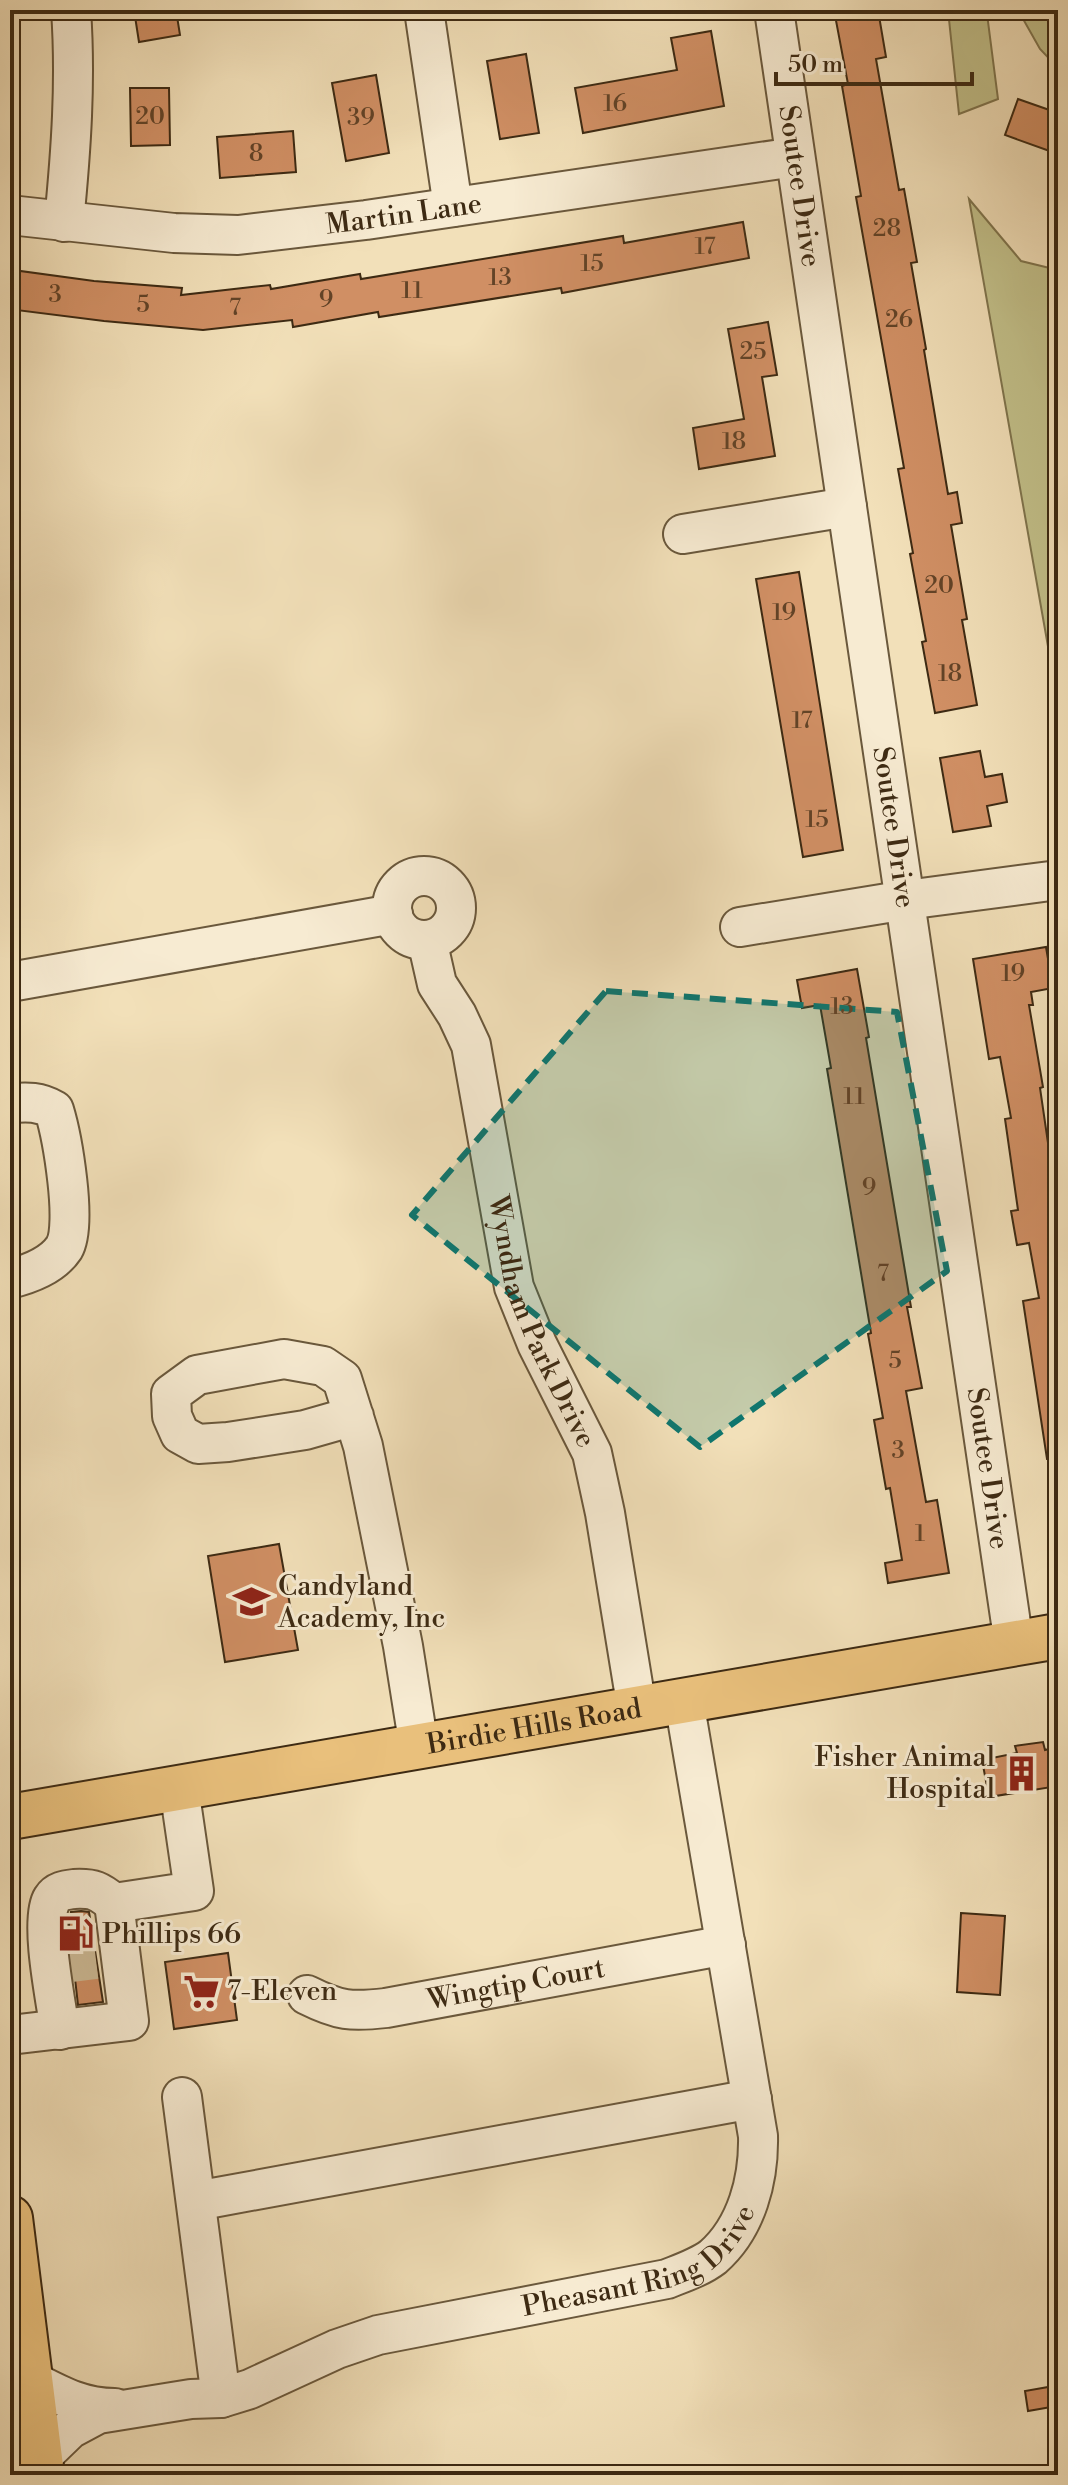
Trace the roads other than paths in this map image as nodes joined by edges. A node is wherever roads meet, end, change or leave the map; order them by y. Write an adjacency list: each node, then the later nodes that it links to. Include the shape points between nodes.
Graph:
1 (71, 10): 7 (street, via 74,101)
2 (424, 10): 5 (street)
3 (774, 10): 4 (street, Soutee Drive)
4 (795, 157): 5 (street, Martin Lane); 8 (street, Soutee Drive)
5 (453, 207): 7 (street, Martin Lane, via 238,235)
6 (10, 215): 7 (street, Martin Lane)
7 (64, 222)
8 (847, 507): 9 (street); 11 (street, Soutee Drive)
9 (683, 534)
10 (1058, 880): 11 (street)
11 (906, 900): 13 (street); 20 (street, Soutee Drive)
12 (393, 914): 14 (street, via 404,933); 14 (street, via 395,893 410,879 439,880 453,894 456,914 445,933); 15 (street)
13 (740, 927)
14 (427, 940): 22 (street, Wyndham Park Drive, via 437,984 471,1045 514,1287 592,1453)
15 (10, 982)
16 (10, 1103): 17 (street, via 30,1101 54,1110 69,1195 64,1248 35,1272)
17 (10, 1279)
18 (354, 1416): 23 (street)
19 (1058, 1636): 20 (main road, Birdie Hills Road)
20 (1014, 1644): 21 (main road, Birdie Hills Road)
21 (684, 1701): 22 (main road, Birdie Hills Road); 27 (street, Pheasant Ring Drive)
22 (637, 1709): 23 (main road, Birdie Hills Road)
23 (419, 1747): 24 (main road, Birdie Hills Road)
24 (179, 1788): 25 (main road, Birdie Hills Road); 26 (street, via 194,1891)
25 (10, 1817)
26 (114, 1903): 28 (street); 28 (street, via 98,1890 63,1890 53,1896 48,1923)
27 (726, 1945): 29 (street, Wingtip Court, via 386,2008 334,2008); 33 (street, Pheasant Ring Drive)
28 (83, 1962): 30 (street); 30 (street, via 129,2021)
29 (307, 1995)
30 (60, 2030): 31 (street)
31 (10, 2035)
32 (182, 2097): 34 (street)
33 (752, 2099): 34 (street); 37 (street, Pheasant Ring Drive, via 759,2162 754,2183 737,2229 711,2258 667,2279 378,2335)
34 (196, 2201): 37 (street)
35 (10, 2218): 36 (main road)
36 (30, 2380): 38 (street, via 84,2406); 39 (main road)
37 (221, 2398): 38 (street, Pheasant Ring Drive)
38 (122, 2408): 39 (street, via 70,2429)
39 (41, 2466)

